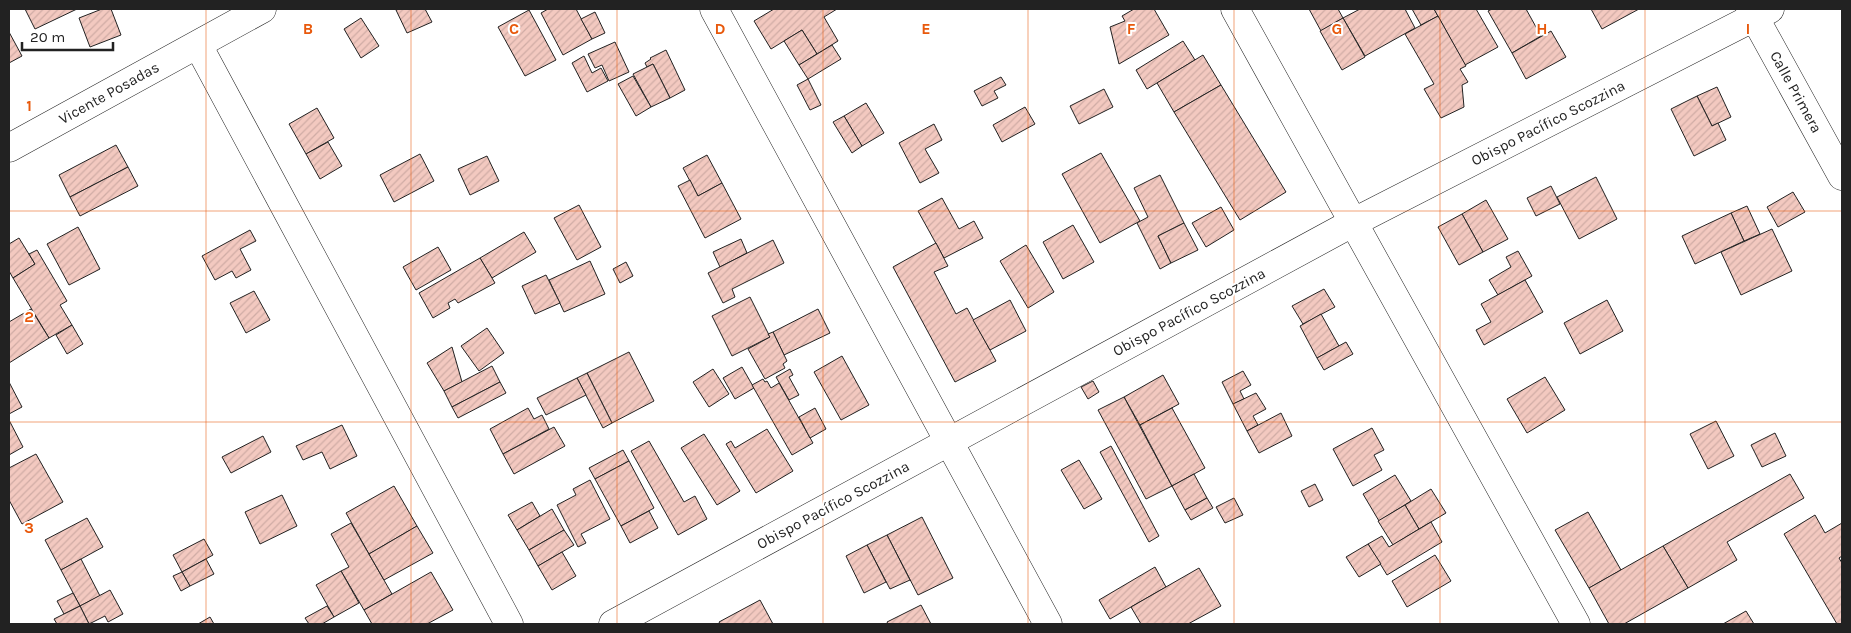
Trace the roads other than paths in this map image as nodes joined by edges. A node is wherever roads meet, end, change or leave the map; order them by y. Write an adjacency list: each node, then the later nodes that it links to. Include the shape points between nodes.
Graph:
1 (262, 9): 5 (street, Vicente Posadas)
2 (714, 9): 9 (street)
3 (1235, 9): 8 (street)
4 (1758, 12): 7 (street, Calle Primera); 8 (street, Obispo Pacífico Scozzina)
5 (198, 45): 6 (street, Vicente Posadas); 10 (street)
6 (9, 148)
7 (1842, 176)
8 (1354, 222): 9 (street, Obispo Pacífico Scozzina); 13 (street)
9 (949, 442): 11 (street, Obispo Pacífico Scozzina); 12 (street)
10 (509, 624)
11 (613, 624)
12 (1048, 624)
13 (1576, 624)

